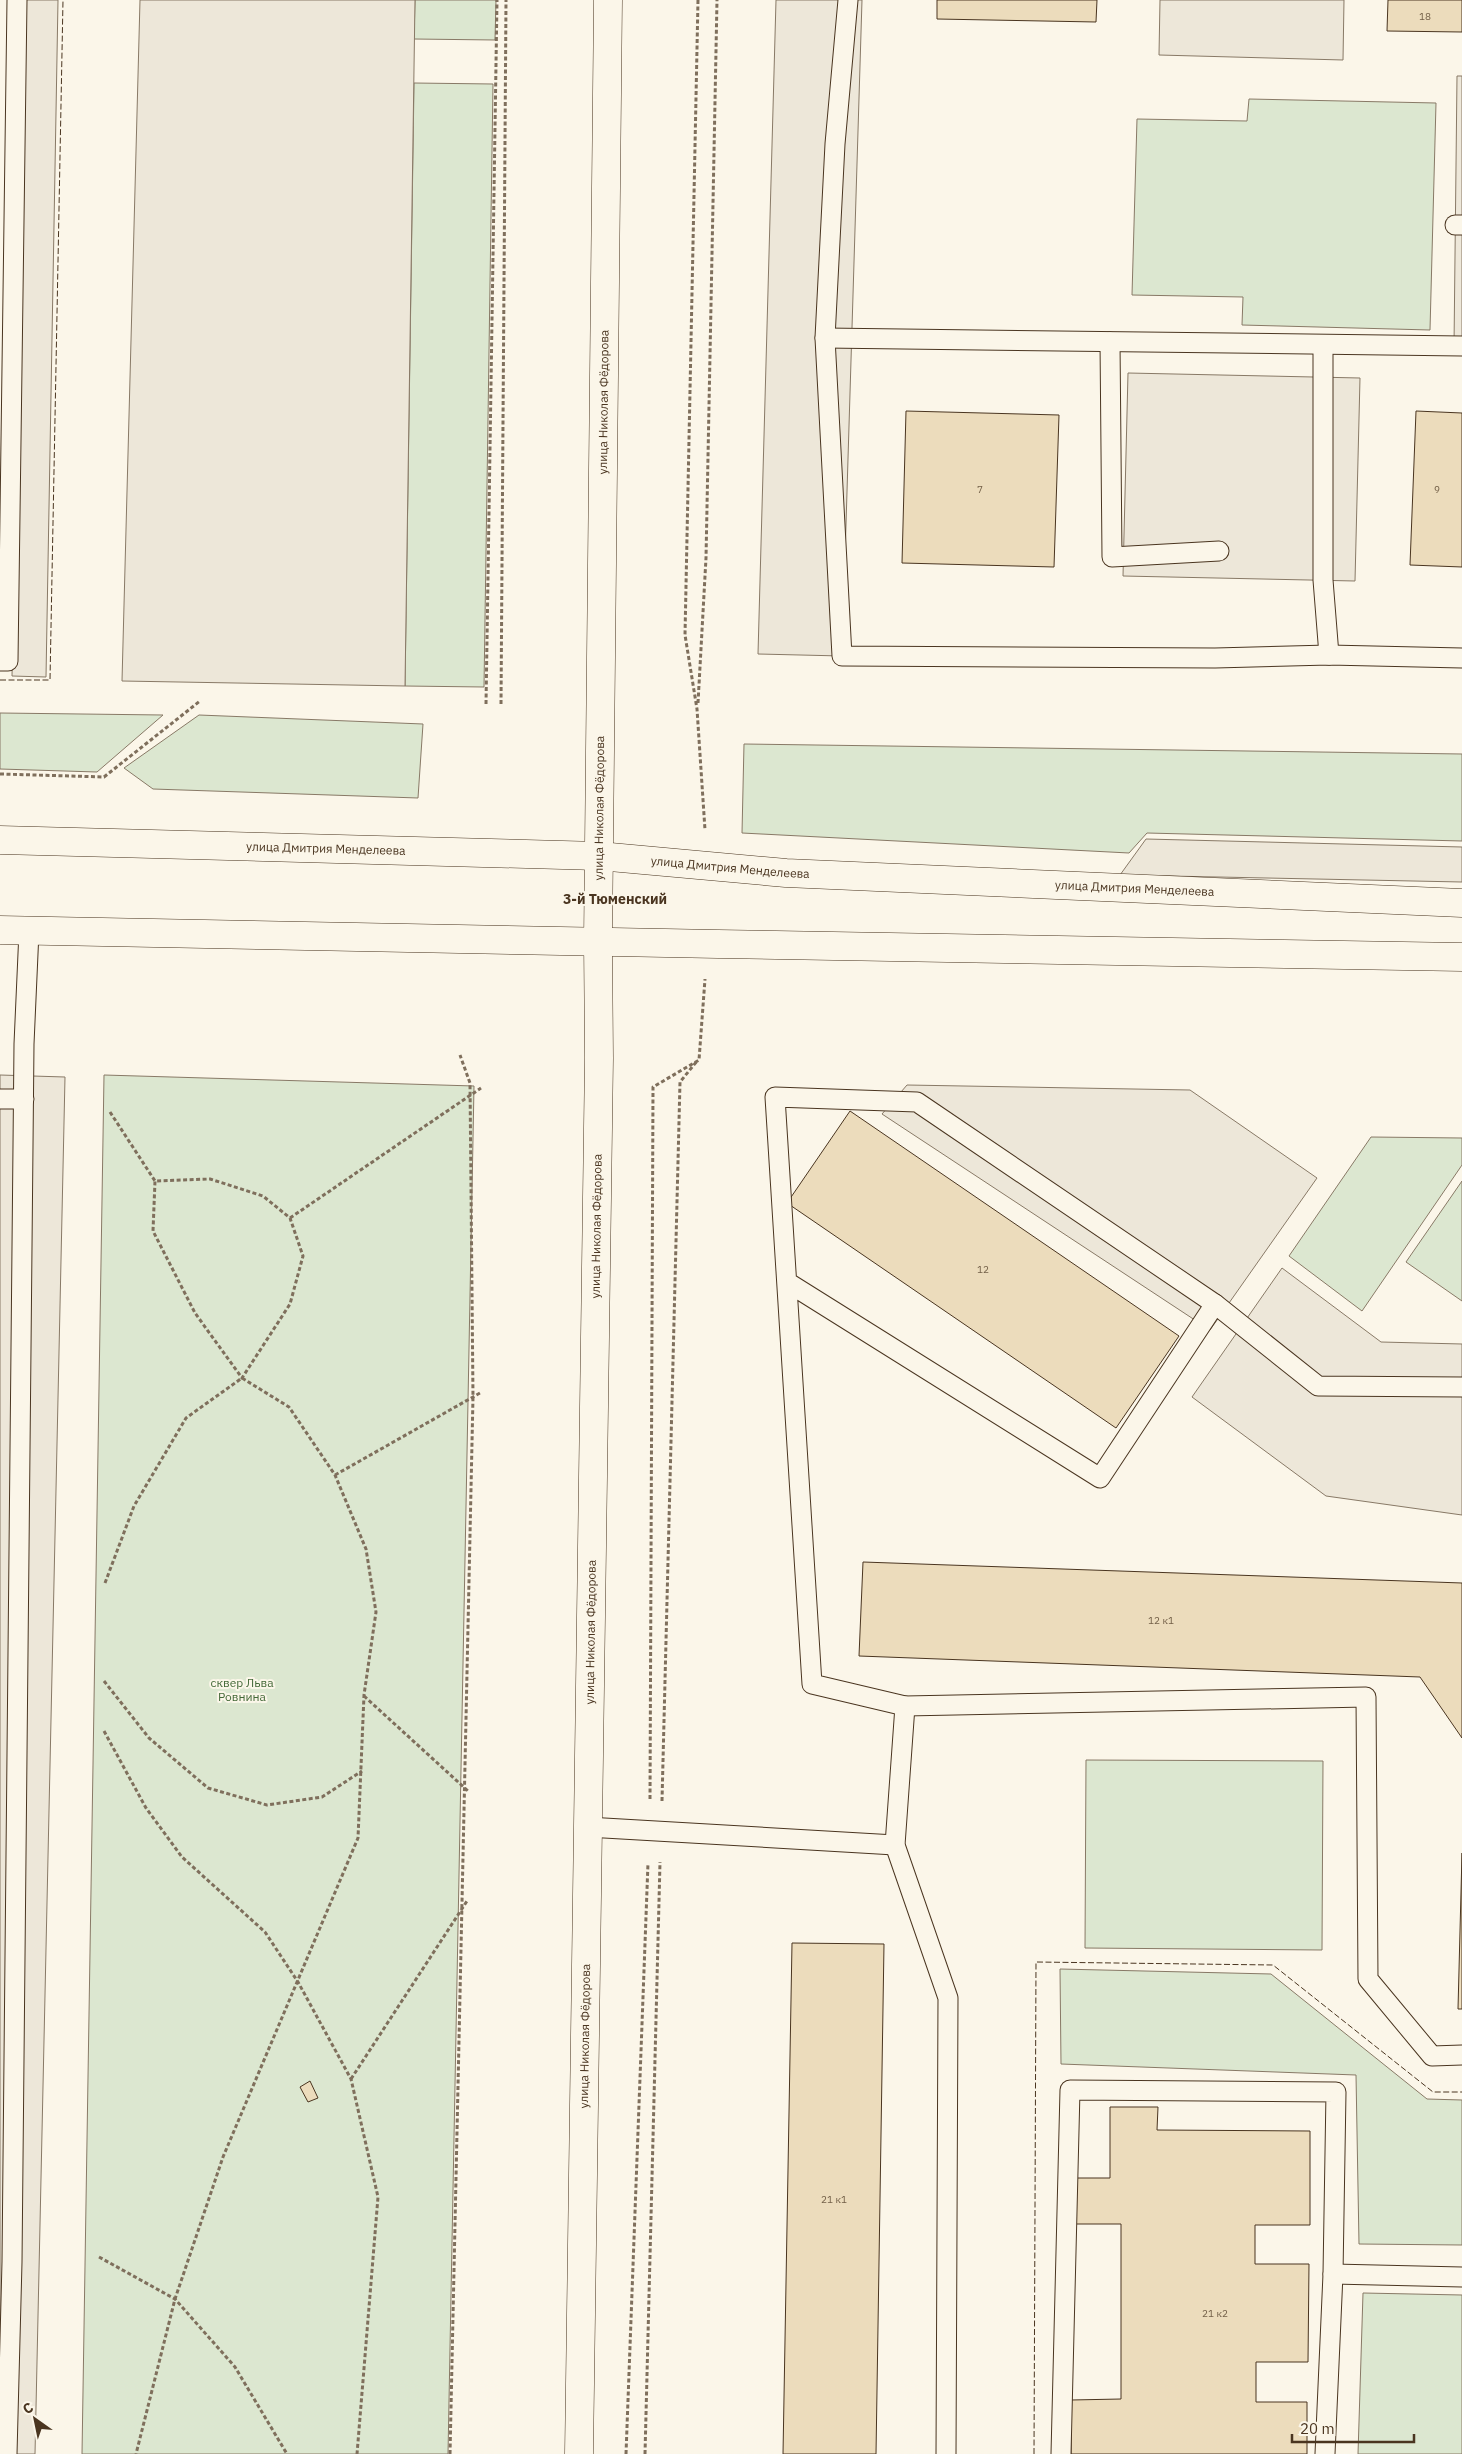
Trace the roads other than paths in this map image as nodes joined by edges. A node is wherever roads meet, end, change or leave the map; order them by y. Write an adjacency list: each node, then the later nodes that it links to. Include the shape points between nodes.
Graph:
1 (16, 0): 11 (lane, via 8,661)
2 (608, 0): 13 (street, улица Николая Фёдорова)
3 (848, 0): 4 (lane, via 835,144)
4 (825, 338): 5 (lane); 9 (lane, via 842,656 1215,658)
5 (1110, 342): 6 (lane); 8 (lane, via 1112,557)
6 (1323, 346): 7 (lane); 9 (lane, via 1323,580)
7 (1462, 346)
8 (1219, 551)
9 (1329, 655): 10 (lane)
10 (1462, 658)
11 (0, 661)
12 (0, 840): 13 (street, улица Дмитрия Менделеева)
13 (599, 856): 14 (street, улица Дмитрия Менделеева, via 796,874); 17 (street, улица Николая Фёдорова)
14 (1462, 903)
15 (0, 930): 16 (street)
16 (29, 931): 17 (street, via 424,940); 20 (lane)
17 (598, 940): 18 (street); 25 (street, улица Николая Фёдорова, via 599,1068)
18 (1462, 957)
19 (0, 1099): 20 (lane)
20 (24, 1099): 28 (lane)
21 (787, 1282): 22 (lane, via 1100,1478); 22 (lane, via 775,1097 917,1102); 24 (lane, via 812,1684)
22 (1215, 1304): 23 (lane, via 1318,1386)
23 (1462, 1387)
24 (905, 1706): 26 (lane); 27 (lane, via 1366,1698 1368,1979 1432,2056)
25 (587, 1827): 26 (lane); 32 (street, улица Николая Фёдорова)
26 (894, 1845): 33 (lane, via 948,1998)
27 (1462, 2055)
28 (6, 2262): 31 (lane)
29 (1334, 2274): 30 (lane); 34 (lane, via 1336,2092 1070,2090); 35 (lane)
30 (1462, 2277)
31 (7, 2454)
32 (579, 2454)
33 (946, 2454)
34 (1061, 2454)
35 (1325, 2454)

